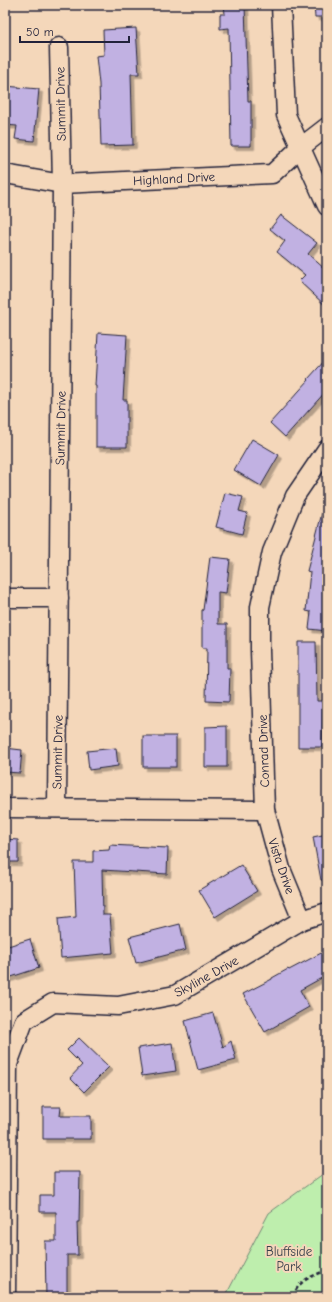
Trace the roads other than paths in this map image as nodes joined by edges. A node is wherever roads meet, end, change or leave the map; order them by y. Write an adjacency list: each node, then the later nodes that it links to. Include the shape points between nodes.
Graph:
1 (281, 5): 4 (street, via 286,115)
2 (59, 47): 6 (street, Summit Drive)
3 (327, 127): 4 (street, Highland Drive)
4 (300, 147): 6 (street, Highland Drive, via 272,174); 7 (street)
5 (5, 174): 6 (street, Highland Drive)
6 (62, 184): 10 (street, Summit Drive)
7 (327, 206)
8 (327, 449): 13 (street, Conrad Drive, via 295,496 272,552 260,607)
9 (5, 598): 10 (street)
10 (59, 598): 12 (street, Summit Drive)
11 (5, 808): 12 (street)
12 (57, 808): 13 (street)
13 (265, 810): 15 (street, Vista Drive, via 281,869)
14 (327, 912): 15 (street, Skyline Drive)
15 (302, 920): 16 (street, Skyline Drive, via 174,995 118,1006 53,1003 24,1021 8,1064)
16 (6, 1297)

